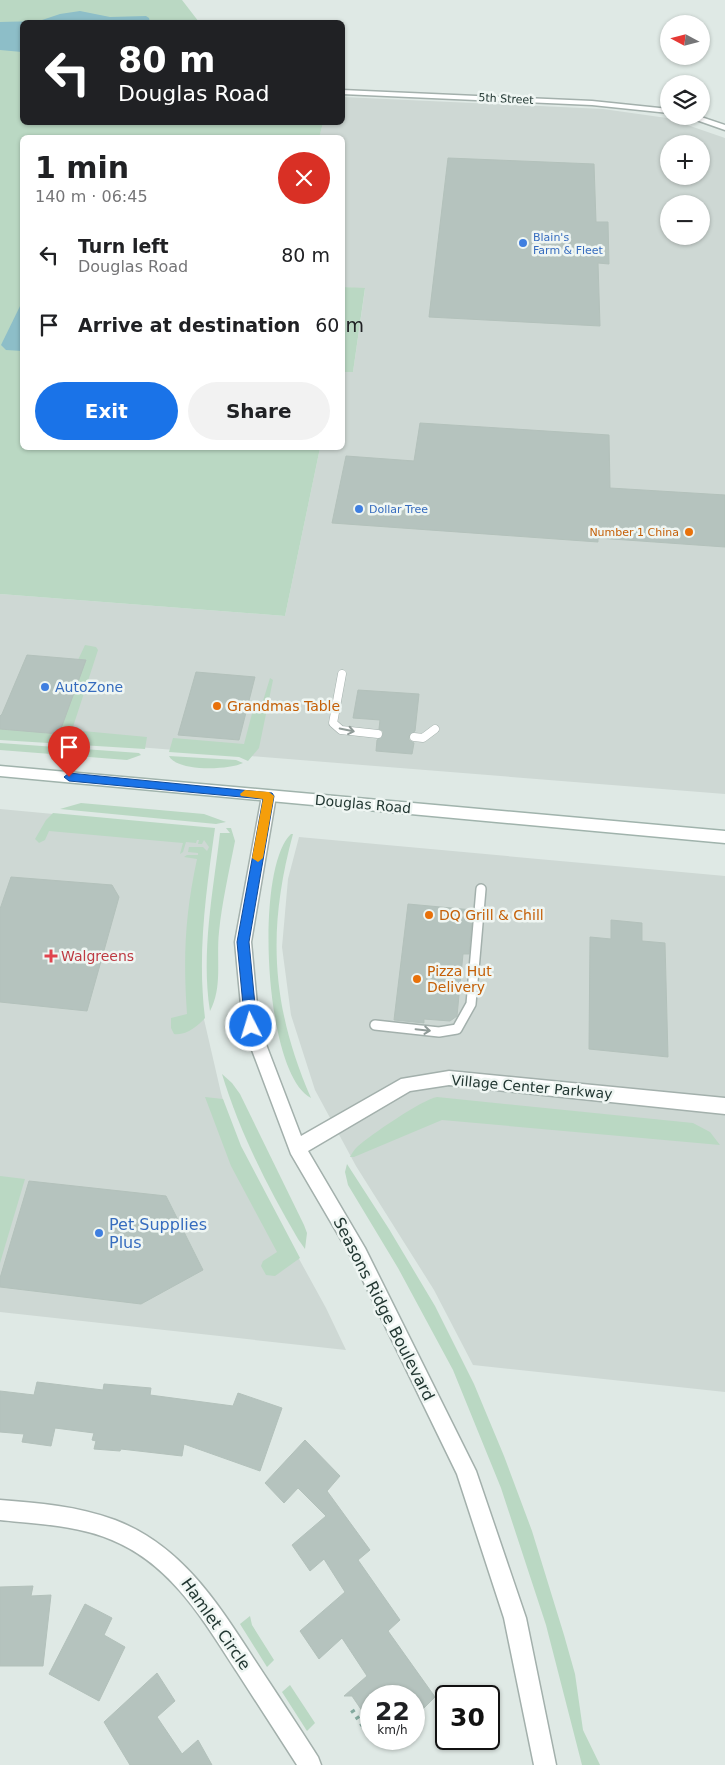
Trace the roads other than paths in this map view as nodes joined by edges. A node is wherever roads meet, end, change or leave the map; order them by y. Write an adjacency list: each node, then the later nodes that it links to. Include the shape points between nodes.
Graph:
1 (345, 92): 2 (street, 5th Street, via 592,103)
2 (660, 110)
3 (710, 123): 4 (street)
4 (725, 128)
5 (342, 674): 7 (lane, one-way to 7, via 333,722 341,730)
6 (435, 730): 8 (lane, via 423,738)
7 (378, 734)
8 (414, 737)
9 (0, 772): 10 (street, Douglas Road)
10 (269, 796): 11 (street, Douglas Road); 15 (street, Seasons Ridge Boulevard, via 243,942 251,1026)
11 (725, 837)
12 (481, 890): 13 (lane, one-way to 12, via 439,1032 457,1029 472,1004)
13 (375, 1025)
14 (725, 1106): 15 (street, Village Center Parkway, via 449,1078 407,1084)
15 (297, 1148): 18 (street, Seasons Ridge Boulevard, via 359,1254 466,1471 515,1618)
16 (0, 1510): 17 (street, Hamlet Circle, via 87,1521 148,1545 163,1557 203,1600)
17 (310, 1765)
18 (545, 1765)

